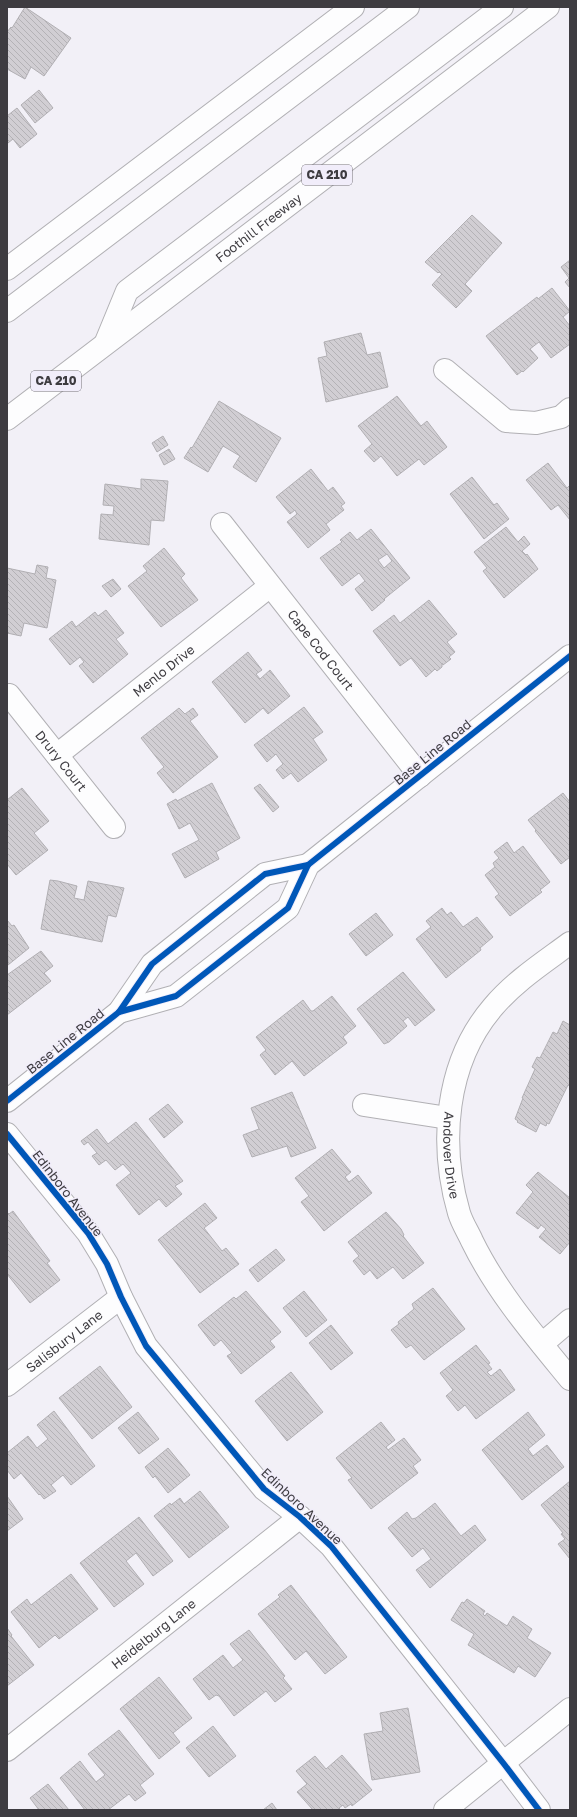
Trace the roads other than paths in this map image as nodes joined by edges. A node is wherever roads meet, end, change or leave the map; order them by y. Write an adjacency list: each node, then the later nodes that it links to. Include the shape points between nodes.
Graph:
1 (353, 7): 5 (main road)
2 (408, 7): 6 (main road)
3 (502, 7): 7 (main road, via 127,290)
4 (548, 7): 7 (main road, Foothill Freeway / CA 210)
5 (7, 269)
6 (7, 311)
7 (106, 344): 10 (main road, Foothill Freeway / CA 210)
8 (445, 370): 9 (main road, via 506,420 536,423 561,417)
9 (570, 409)
10 (7, 418)
11 (222, 524): 12 (main road, Cape Cod Court)
12 (270, 586): 15 (main road, Menlo Drive); 16 (main road, Cape Cod Court)
13 (570, 656): 16 (main road, Base Line Road)
14 (9, 694): 15 (main road, Drury Court)
15 (57, 755): 17 (main road, Drury Court)
16 (420, 776): 18 (main road, Base Line Road)
17 (114, 827)
18 (308, 865): 20 (main road, Base Line Road, via 265,874 152,964); 20 (main road, Base Line Road, via 288,908 176,996)
19 (570, 943): 23 (main road, Andover Drive, via 520,979 488,1014 468,1046 456,1077)
20 (119, 1012): 21 (main road, Base Line Road)
21 (7, 1101)
22 (364, 1105): 23 (main road)
23 (448, 1118): 27 (main road, Andover Drive, via 450,1165 459,1214 504,1296)
24 (7, 1134): 25 (main road, Edinboro Avenue, via 88,1233 107,1264)
25 (121, 1296): 29 (main road, Salisbury Lane); 30 (main road, Edinboro Avenue, via 146,1346 264,1489)
26 (570, 1320): 27 (main road)
27 (542, 1344): 28 (main road, Andover Drive)
28 (570, 1379)
29 (7, 1385)
30 (300, 1518): 32 (main road, Heidelburg Lane); 33 (main road, Edinboro Avenue, via 331,1546)
31 (570, 1709): 33 (main road)
32 (7, 1750)
33 (504, 1764): 34 (main road); 35 (main road, Edinboro Avenue)
34 (444, 1810)
35 (539, 1810)

